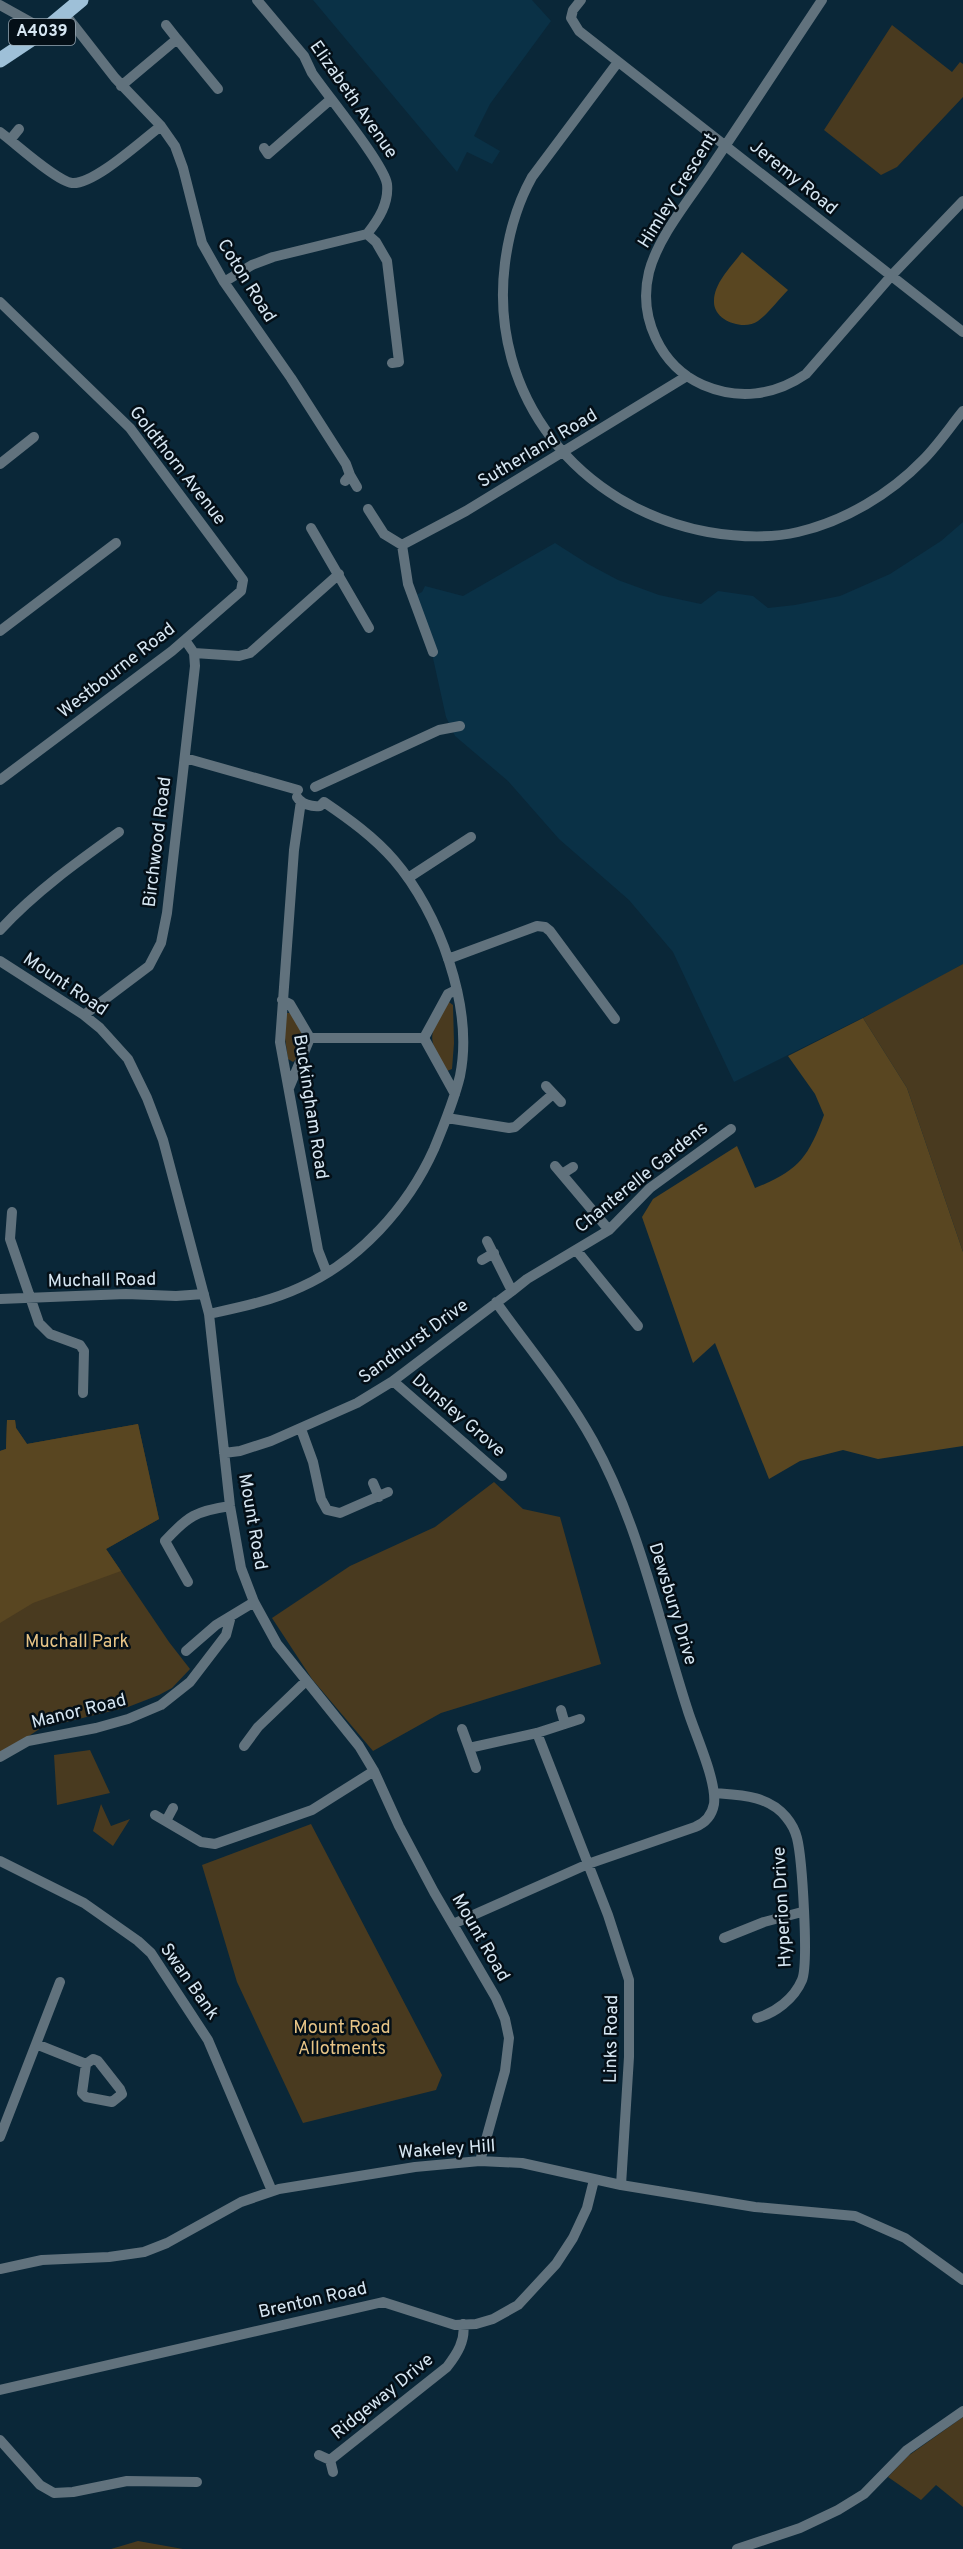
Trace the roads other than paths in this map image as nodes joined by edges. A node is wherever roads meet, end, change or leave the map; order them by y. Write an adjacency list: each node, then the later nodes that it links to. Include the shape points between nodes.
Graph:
1 (81, 0): 6 (main road, A4039)
2 (257, 0): 14 (street, Elizabeth Avenue, via 304,56)
3 (580, 0): 11 (street, Jeremy Road, via 572,14 575,27)
4 (822, 0): 19 (street, Himley Crescent)
5 (0, 5): 8 (street)
6 (65, 14): 8 (main road, A4039); 12 (street, Coton Road)
7 (166, 26): 9 (street)
8 (45, 30): 10 (main road, A4039)
9 (177, 39): 12 (street); 13 (street, via 205,83)
10 (0, 60)
11 (618, 62): 19 (street, Jeremy Road); 31 (street, via 536,171 522,195 507,248 502,287 512,362 535,414)
12 (121, 86): 15 (street, Coton Road)
13 (218, 89)
14 (330, 100): 20 (street); 22 (street, Elizabeth Avenue, via 385,176 386,202)
15 (161, 126): 18 (street, via 94,176 72,183); 24 (street, Coton Road, via 179,155 202,243)
16 (19, 129): 18 (street)
17 (0, 132): 18 (street)
18 (10, 140)
19 (726, 145): 23 (street, Jeremy Road, via 813,217); 28 (street, Himley Crescent, via 660,245 648,281 652,333 667,357)
20 (268, 154)
21 (963, 201): 23 (street, Himley Crescent)
22 (367, 234): 24 (street, via 273,257); 27 (street, via 387,261)
23 (892, 275): 26 (street, Jeremy Road); 28 (street, Himley Crescent, via 806,374 789,386 756,394 730,393)
24 (224, 282): 33 (street, Coton Road, via 291,378 346,464 348,478)
25 (0, 302): 39 (street, Goldthorn Avenue, via 130,428)
26 (963, 332)
27 (399, 362)
28 (687, 376): 31 (street, Sutherland Road)
29 (963, 411): 31 (street, via 924,459 885,493 819,525 762,537 725,535 662,520 612,494)
30 (34, 437): 32 (street)
31 (563, 452): 37 (street, Sutherland Road)
32 (0, 464)
33 (357, 487)
34 (368, 509): 37 (street, via 384,534)
35 (311, 528): 38 (street)
36 (116, 543): 41 (street)
37 (402, 545): 43 (street, via 408,584)
38 (339, 574): 40 (street); 44 (street, via 250,653)
39 (243, 580): 42 (street, Westbourne Road, via 241,591)
40 (369, 628)
41 (0, 631)
42 (185, 640): 44 (street); 47 (street, Westbourne Road)
43 (433, 652)
44 (194, 653): 46 (street, Birchwood Road)
45 (459, 726): 48 (street, via 439,730)
46 (185, 758): 49 (street); 59 (street, Birchwood Road, via 161,943 149,966)
47 (0, 780)
48 (315, 787): 49 (street, via 308,784); 50 (street, via 323,794)
49 (300, 796): 50 (street, via 315,807); 58 (street, Buckingham Road)
50 (324, 802): 53 (street, via 359,826)
51 (119, 832): 54 (street, via 57,877)
52 (471, 837): 53 (street)
53 (408, 878): 55 (street, via 429,912)
54 (0, 930)
55 (448, 959): 57 (street); 60 (street, via 537,926 545,927)
56 (0, 962): 59 (street, Mount Road)
57 (456, 990): 62 (street, via 448,994); 64 (street, via 463,1042)
58 (282, 1000): 61 (street, via 290,1004); 63 (street, Buckingham Road, via 280,1042)
59 (84, 1015): 77 (street, Mount Road, via 119,1047 147,1098 163,1140)
60 (615, 1019)
61 (310, 1038): 62 (street); 63 (street)
62 (424, 1038): 64 (street)
63 (289, 1088): 75 (street, Buckingham Road, via 317,1242)
64 (455, 1094): 66 (street)
65 (561, 1102): 66 (street, via 550,1090 515,1127 509,1128)
66 (447, 1118): 75 (street, via 428,1163 404,1202 352,1255)
67 (731, 1129): 70 (street, Chanterelle Gardens, via 650,1188)
68 (573, 1167): 70 (street, via 558,1170)
69 (12, 1212): 79 (street, via 10,1239)
70 (609, 1230): 72 (street, Chanterelle Gardens)
71 (488, 1241): 73 (street)
72 (578, 1251): 76 (street, Chanterelle Gardens); 82 (street)
73 (494, 1252): 74 (street); 76 (street)
74 (482, 1260)
75 (327, 1273): 81 (street, via 265,1301)
76 (512, 1291): 80 (street, Sandhurst Drive)
77 (204, 1294): 79 (street, Muchall Road); 81 (street, Mount Road)
78 (0, 1299): 79 (street, Muchall Road)
79 (31, 1299): 84 (street, via 39,1323 50,1334 80,1345 84,1351)
80 (496, 1302): 83 (street, Sandhurst Drive); 107 (street, Dewsbury Drive, via 580,1419 604,1465 639,1550)
81 (209, 1314): 86 (street, Mount Road)
82 (638, 1326)
83 (393, 1381): 85 (street, Sandhurst Drive); 87 (street, Dunsley Grove)
84 (83, 1393)
85 (301, 1429): 86 (street, Sandhurst Drive); 88 (street, via 327,1510 340,1513 383,1495)
86 (224, 1453): 89 (street, Mount Road)
87 (502, 1476)
88 (373, 1484)
89 (230, 1506): 90 (street, via 202,1510 165,1541); 91 (street, Mount Road, via 241,1568)
90 (188, 1582)
91 (254, 1602): 92 (street); 96 (street, Mount Road, via 277,1644)
92 (231, 1616): 93 (street); 94 (street, Manor Road, via 226,1635)
93 (204, 1635): 94 (street); 95 (street)
94 (216, 1648): 104 (street, Manor Road, via 190,1682 160,1705 104,1726 28,1741)
95 (186, 1651)
96 (306, 1681): 102 (street); 106 (street, Mount Road)
97 (561, 1710): 99 (street)
98 (580, 1719): 99 (street)
99 (565, 1724): 101 (street)
100 (462, 1729): 103 (street)
101 (537, 1733): 103 (street); 112 (street, Links Road)
102 (244, 1746)
103 (469, 1748): 105 (street)
104 (0, 1757)
105 (476, 1768)
106 (374, 1771): 110 (street, via 312,1810 215,1844 201,1842); 114 (street, Mount Road, via 399,1827)
107 (714, 1793): 112 (street, via 712,1812 703,1824); 113 (street, Hyperion Drive, via 755,1797 787,1818 797,1839)
108 (173, 1808): 110 (street)
109 (155, 1815): 110 (street)
110 (166, 1821)
111 (0, 1861): 124 (street, Swan Bank, via 84,1903 151,1953 208,2040)
112 (588, 1864): 114 (street); 123 (street, Links Road, via 629,1980 629,2069)
113 (802, 1912): 115 (street); 117 (street, Hyperion Drive, via 806,1955 802,1981 786,2002 771,2014)
114 (453, 1924): 121 (street, Mount Road, via 496,1998 509,2038 506,2071)
115 (724, 1938)
116 (60, 1982): 118 (street)
117 (757, 2018)
118 (36, 2044): 119 (street); 120 (street)
119 (86, 2064)
120 (0, 2137)
121 (480, 2161): 122 (street, Wakeley Hill, via 522,2163); 124 (street, Wakeley Hill, via 403,2169)
122 (594, 2180): 123 (street, Wakeley Hill); 127 (street, Brenton Road, via 573,2238 534,2289 507,2313 476,2324)
123 (621, 2185): 126 (street, Wakeley Hill, via 754,2207 855,2216 905,2238)
124 (272, 2191): 125 (street, Wakeley Hill, via 144,2252 108,2258 42,2260)
125 (0, 2269)
126 (963, 2280)
127 (463, 2324): 128 (street, Brenton Road, via 450,2324 383,2302); 132 (street, Ridgeway Drive, via 465,2333 447,2367)
128 (0, 2390)
129 (963, 2411): 135 (street, via 907,2450 864,2494 838,2511)
130 (0, 2440): 134 (street, via 40,2485 54,2493 127,2481)
131 (319, 2455): 132 (street, Ridgeway Drive)
132 (330, 2460): 133 (street, Ridgeway Drive)
133 (333, 2472)
134 (197, 2482)
135 (737, 2549)

